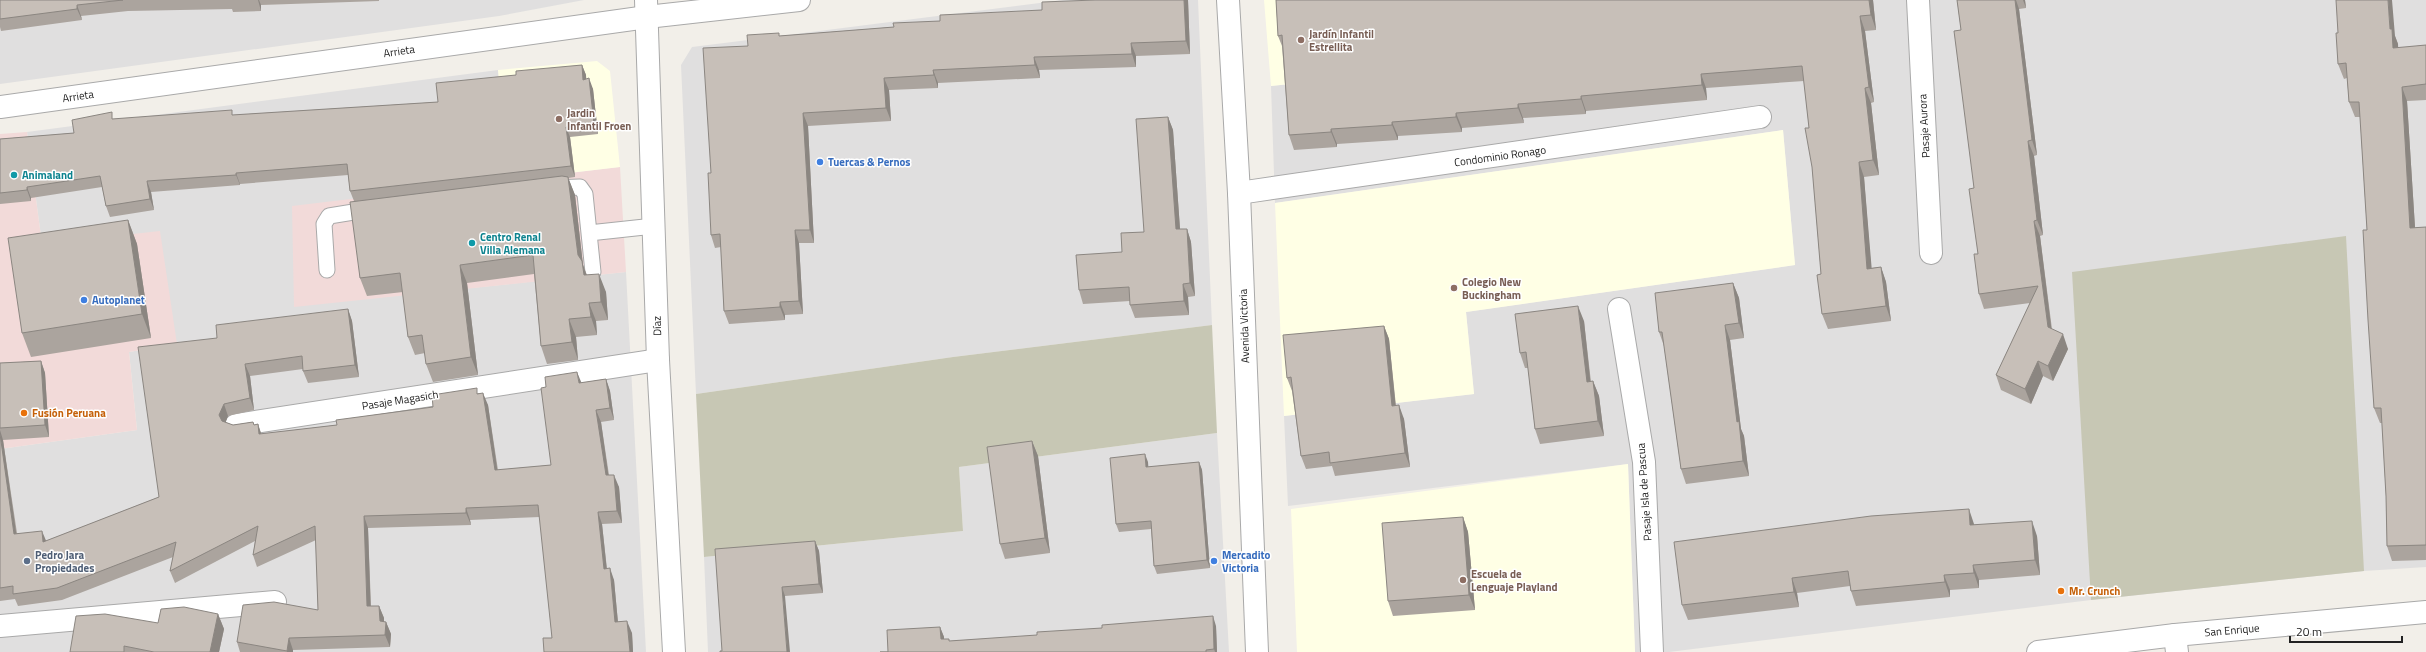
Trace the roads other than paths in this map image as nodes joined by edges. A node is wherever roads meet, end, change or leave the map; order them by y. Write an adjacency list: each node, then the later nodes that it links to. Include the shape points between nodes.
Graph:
1 (799, 0): 4 (street, Arrieta)
2 (1228, 0): 8 (street, Avenida Victoria)
3 (1918, 0): 12 (street, Pasaje Aurora)
4 (646, 8): 5 (street, Arrieta); 10 (street, Díaz)
5 (0, 107)
6 (1760, 117): 8 (street, Condominio Ronago)
7 (538, 189): 11 (lane, via 580,187 585,194)
8 (1239, 193): 23 (street, Avenida Victoria)
9 (384, 207): 13 (lane, via 329,216 324,224)
10 (654, 226): 11 (lane); 16 (street, Díaz)
11 (589, 233): 14 (lane)
12 (1930, 253)
13 (327, 270)
14 (593, 272)
15 (1619, 309): 24 (street, Pasaje Isla de Pascua, via 1644,462)
16 (658, 360): 17 (street, Pasaje Magasich); 22 (street, Díaz)
17 (236, 426)
18 (275, 602): 20 (street)
19 (2426, 612): 21 (street, San Enrique)
20 (0, 626)
21 (2176, 643): 25 (street, San Enrique)
22 (674, 652)
23 (1257, 652)
24 (1652, 652)
25 (2038, 652)

